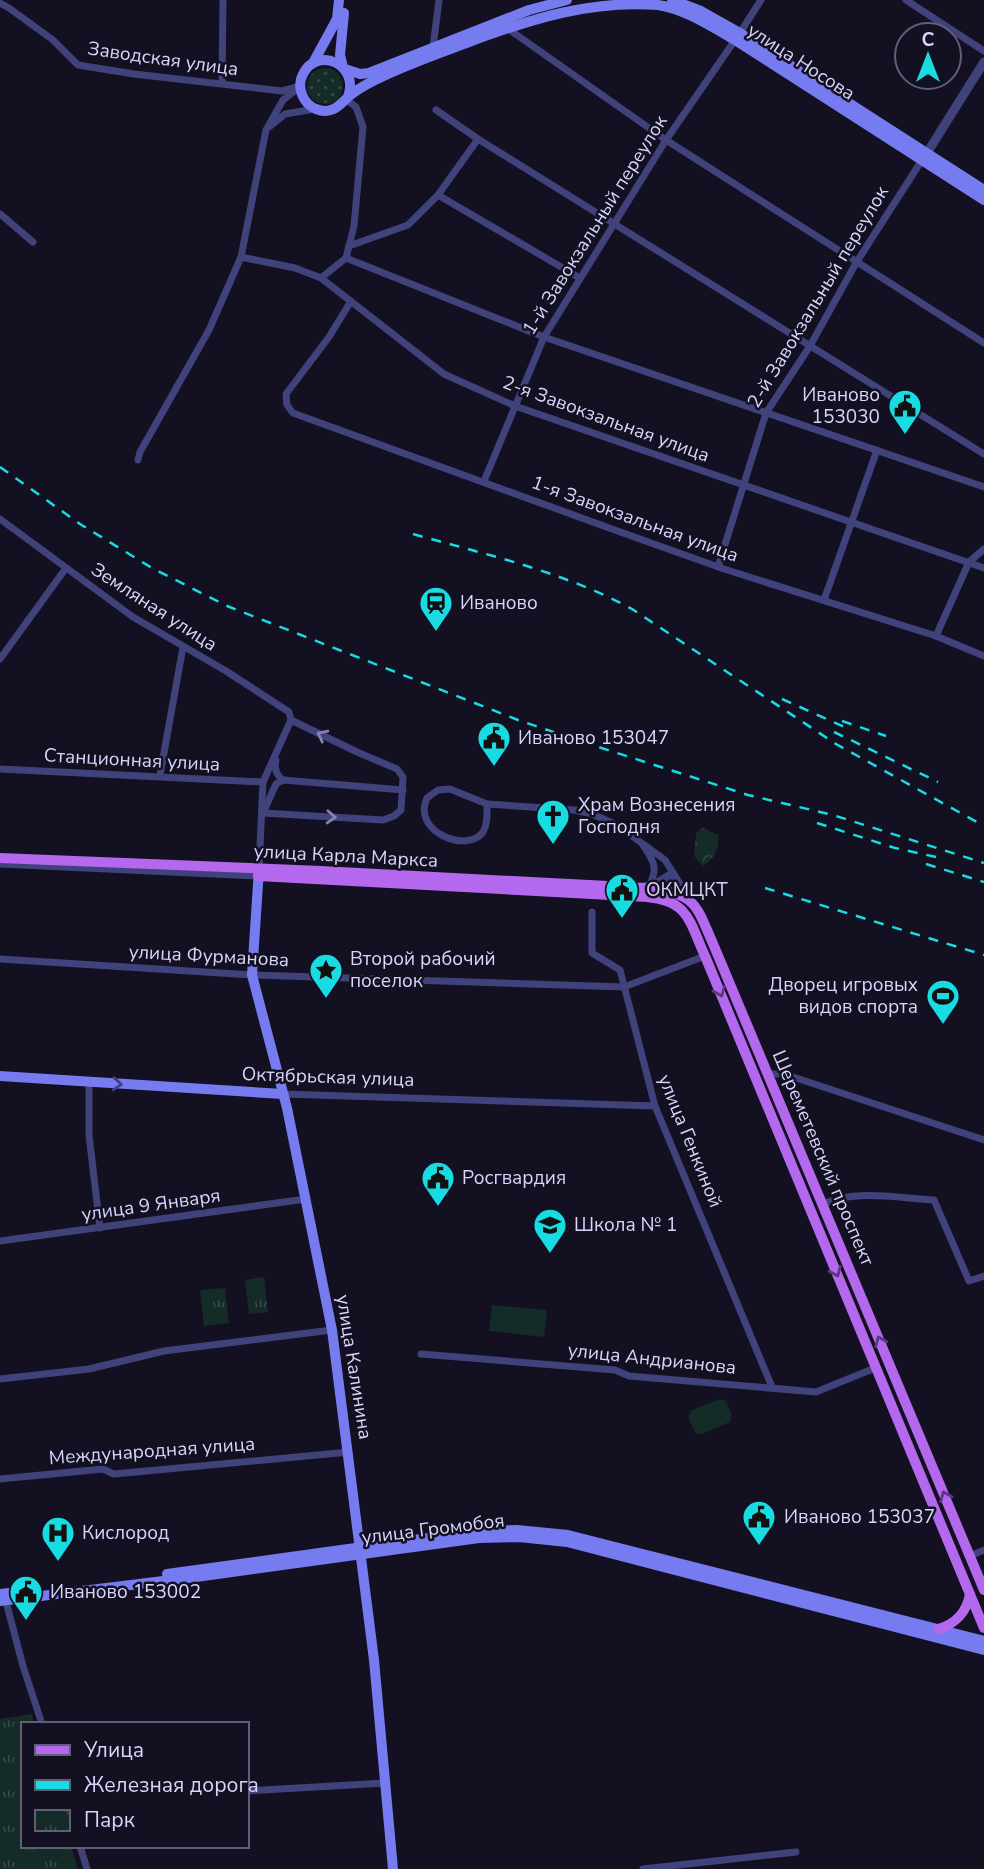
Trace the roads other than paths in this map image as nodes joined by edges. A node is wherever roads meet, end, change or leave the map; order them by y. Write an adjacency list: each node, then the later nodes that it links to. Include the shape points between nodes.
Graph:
1 (223, 0): 18 (street)
2 (340, 0): 16 (main road, via 337,19)
3 (345, 0): 17 (main road, via 340,55)
4 (439, 0): 13 (street)
5 (567, 0): 10 (main road, улица Носова)
6 (672, 0): 12 (main road, улица Носова, via 701,11)
7 (761, 0): 12 (street, 1-й Завокзальный переулок)
8 (906, 0): 14 (street)
9 (2, 2): 18 (street, Заводская улица, via 78,65)
10 (530, 9): 11 (main road, улица Носова); 12 (main road, улица Носова, via 608,2 660,5); 13 (main road, улица Носова)
11 (507, 28): 13 (main road, улица Носова); 25 (street)
12 (737, 37): 25 (street, 1-й Завокзальный переулок); 26 (main road, улица Носова)
13 (435, 50): 17 (main road, улица Носова, via 369,73); 20 (main road, улица Носова)
14 (984, 51)
15 (984, 62): 26 (street, 2-й Завокзальный переулок)
16 (313, 63): 17 (main road, via 332,61); 19 (main road, via 303,73)
17 (344, 69): 20 (main road, via 350,80)
18 (222, 83): 19 (street, Заводская улица, via 282,91)
19 (300, 87): 21 (main road, via 304,100); 23 (street, via 283,100)
20 (347, 98): 21 (main road, via 337,108); 33 (street, via 356,107 363,127)
21 (315, 109): 23 (street, via 285,114)
22 (436, 110): 24 (street)
23 (266, 130): 34 (street)
24 (478, 139): 28 (street); 31 (street)
25 (667, 140): 31 (street, 1-й Завокзальный переулок); 36 (street)
26 (924, 157): 27 (main road, улица Носова); 29 (main road, улица Носова); 36 (street, 2-й Завокзальный переулок)
27 (984, 190)
28 (438, 195): 33 (street, via 408,225); 38 (street)
29 (984, 200)
30 (0, 214): 32 (street)
31 (614, 223): 38 (street, 1-й Завокзальный переулок); 42 (street)
32 (33, 242)
33 (349, 246): 35 (street)
34 (241, 257): 37 (street, 2-я Завокзальная улица); 47 (street, via 209,330)
35 (346, 258): 37 (street); 40 (street)
36 (856, 263): 41 (street); 42 (street, 2-й Завокзальный переулок)
37 (321, 278): 39 (street, 2-я Завокзальная улица)
38 (580, 278): 40 (street, 1-й Завокзальный переулок)
39 (351, 301): 43 (street, 2-я Завокзальная улица, via 444,374); 48 (street, 1-я Завокзальная улица, via 286,398 287,405 293,413)
40 (544, 337): 43 (street, 1-й Завокзальный переулок); 44 (street)
41 (984, 343)
42 (810, 346): 44 (street, 2-й Завокзальный переулок); 46 (street)
43 (515, 406): 48 (street, 1-й Завокзальный переулок); 49 (street, 2-я Завокзальная улица)
44 (766, 413): 45 (street); 49 (street, 2-й Завокзальный переулок)
45 (877, 450): 50 (street); 52 (street)
46 (984, 454)
47 (138, 460)
48 (484, 481): 55 (street, 1-я Завокзальная улица)
49 (743, 485): 52 (street, 2-я Завокзальная улица); 55 (street, 2-й Завокзальный переулок)
50 (984, 487)
51 (0, 519): 56 (street, Земляная улица)
52 (851, 522): 54 (street, 2-я Завокзальная улица); 58 (street)
53 (984, 549): 54 (street)
54 (969, 562): 57 (street, 2-я Завокзальная улица); 59 (street)
55 (718, 567): 58 (street, 1-я Завокзальная улица)
56 (66, 568): 60 (street, Земляная улица); 61 (street)
57 (984, 568)
58 (824, 600): 59 (street, 1-я Завокзальная улица)
59 (936, 636): 62 (street, 1-я Завокзальная улица)
60 (183, 647): 63 (street, Земляная улица, via 289,712); 66 (street)
61 (1, 656)
62 (984, 656)
63 (291, 720): 64 (street); 69 (street, Земляная улица, one-way to 63, via 403,777 397,769)
64 (279, 746): 67 (street, via 275,765); 68 (street)
65 (0, 769): 66 (street, Станционная улица)
66 (160, 775): 68 (street, Станционная улица)
67 (283, 780): 69 (street); 71 (street, via 276,784)
68 (263, 782): 71 (street)
69 (403, 790): 71 (street, one-way to 69, via 383,820 401,810)
70 (487, 804): 70 (street, via 450,789 438,790 427,798 426,823 452,838 473,840 486,824); 72 (street, via 592,814)
71 (263, 813): 75 (street)
72 (639, 838): 76 (street); 78 (street, via 655,868)
73 (0, 858): 75 (main road, улица Карла Маркса)
74 (0, 864): 75 (street, улица Карла Маркса)
75 (258, 873): 78 (main road, улица Карла Маркса); 84 (main road, улица Калинина)
76 (673, 873): 77 (street); 78 (street); 79 (street)
77 (661, 890): 78 (main road, улица Карла Маркса); 79 (main road, улица Карла Маркса)
78 (645, 891): 80 (main road, улица Карла Маркса)
79 (684, 896): 80 (street); 86 (main road, Шереметевский проспект, via 698,910)
80 (682, 908): 82 (main road, Шереметевский проспект)
81 (592, 912): 85 (street, улица Генкиной, via 592,953 620,970)
82 (705, 956): 85 (street, улица Фурманова); 88 (main road, Шереметевский проспект, one-way to 88)
83 (0, 959): 84 (street, улица Фурманова)
84 (252, 975): 85 (street, улица Фурманова); 90 (main road, улица Калинина)
85 (624, 988): 91 (street, улица Генкиной)
86 (769, 1074): 88 (main road); 92 (street, via 784,1074); 94 (main road, Шереметевский проспект)
87 (0, 1076): 89 (main road, Октябрьская улица)
88 (755, 1079): 95 (main road, Шереметевский проспект)
89 (89, 1082): 90 (main road, Октябрьская улица, one-way to 90); 96 (street, via 89,1135)
90 (283, 1094): 91 (street, Октябрьская улица); 93 (main road, улица Калинина)
91 (655, 1106): 103 (street, улица Генкиной)
92 (984, 1140)
93 (306, 1199): 96 (street, улица 9 Января); 99 (main road, улица Калинина)
94 (823, 1203): 95 (main road); 98 (street, via 852,1195 934,1200 969,1282); 104 (main road, Шереметевский проспект, one-way to 94)
95 (809, 1209): 101 (main road, Шереметевский проспект, one-way to 101)
96 (100, 1228): 97 (street, улица 9 Января)
97 (0, 1241)
98 (984, 1276)
99 (332, 1329): 102 (street); 106 (main road, улица Калинина)
100 (421, 1354): 103 (street, улица Андрианова)
101 (875, 1368): 103 (street, улица Андрианова, via 816,1392); 105 (main road, Шереметевский проспект)
102 (0, 1379)
103 (772, 1387)
104 (919, 1435): 105 (main road); 110 (main road, Шереметевский проспект, one-way to 104)
105 (905, 1441): 112 (main road, Шереметевский проспект)
106 (349, 1452): 107 (street, Международная улица, via 114,1474 103,1469); 109 (main road, улица Калинина)
107 (0, 1479)
108 (984, 1550): 110 (street)
109 (361, 1551): 113 (main road, улица Громобоя); 115 (main road, улица Громобоя, via 478,1531 542,1531); 117 (main road, улица Громобоя, via 479,1538 567,1542); 119 (main road, улица Калинина)
110 (970, 1556): 111 (main road, Шереметевский проспект)
111 (984, 1590)
112 (970, 1594): 114 (main road, Шереметевский проспект); 115 (main road, via 960,1616)
113 (2, 1597): 118 (street)
114 (984, 1628)
115 (939, 1629): 116 (main road, улица Громобоя)
116 (984, 1640)
117 (984, 1650)
118 (41, 1722)
119 (385, 1783): 120 (street); 124 (main road, улица Калинина)
120 (248, 1791)
121 (81, 1848): 123 (street)
122 (796, 1852): 125 (street)
123 (87, 1869)
124 (393, 1869)
125 (643, 1869)

